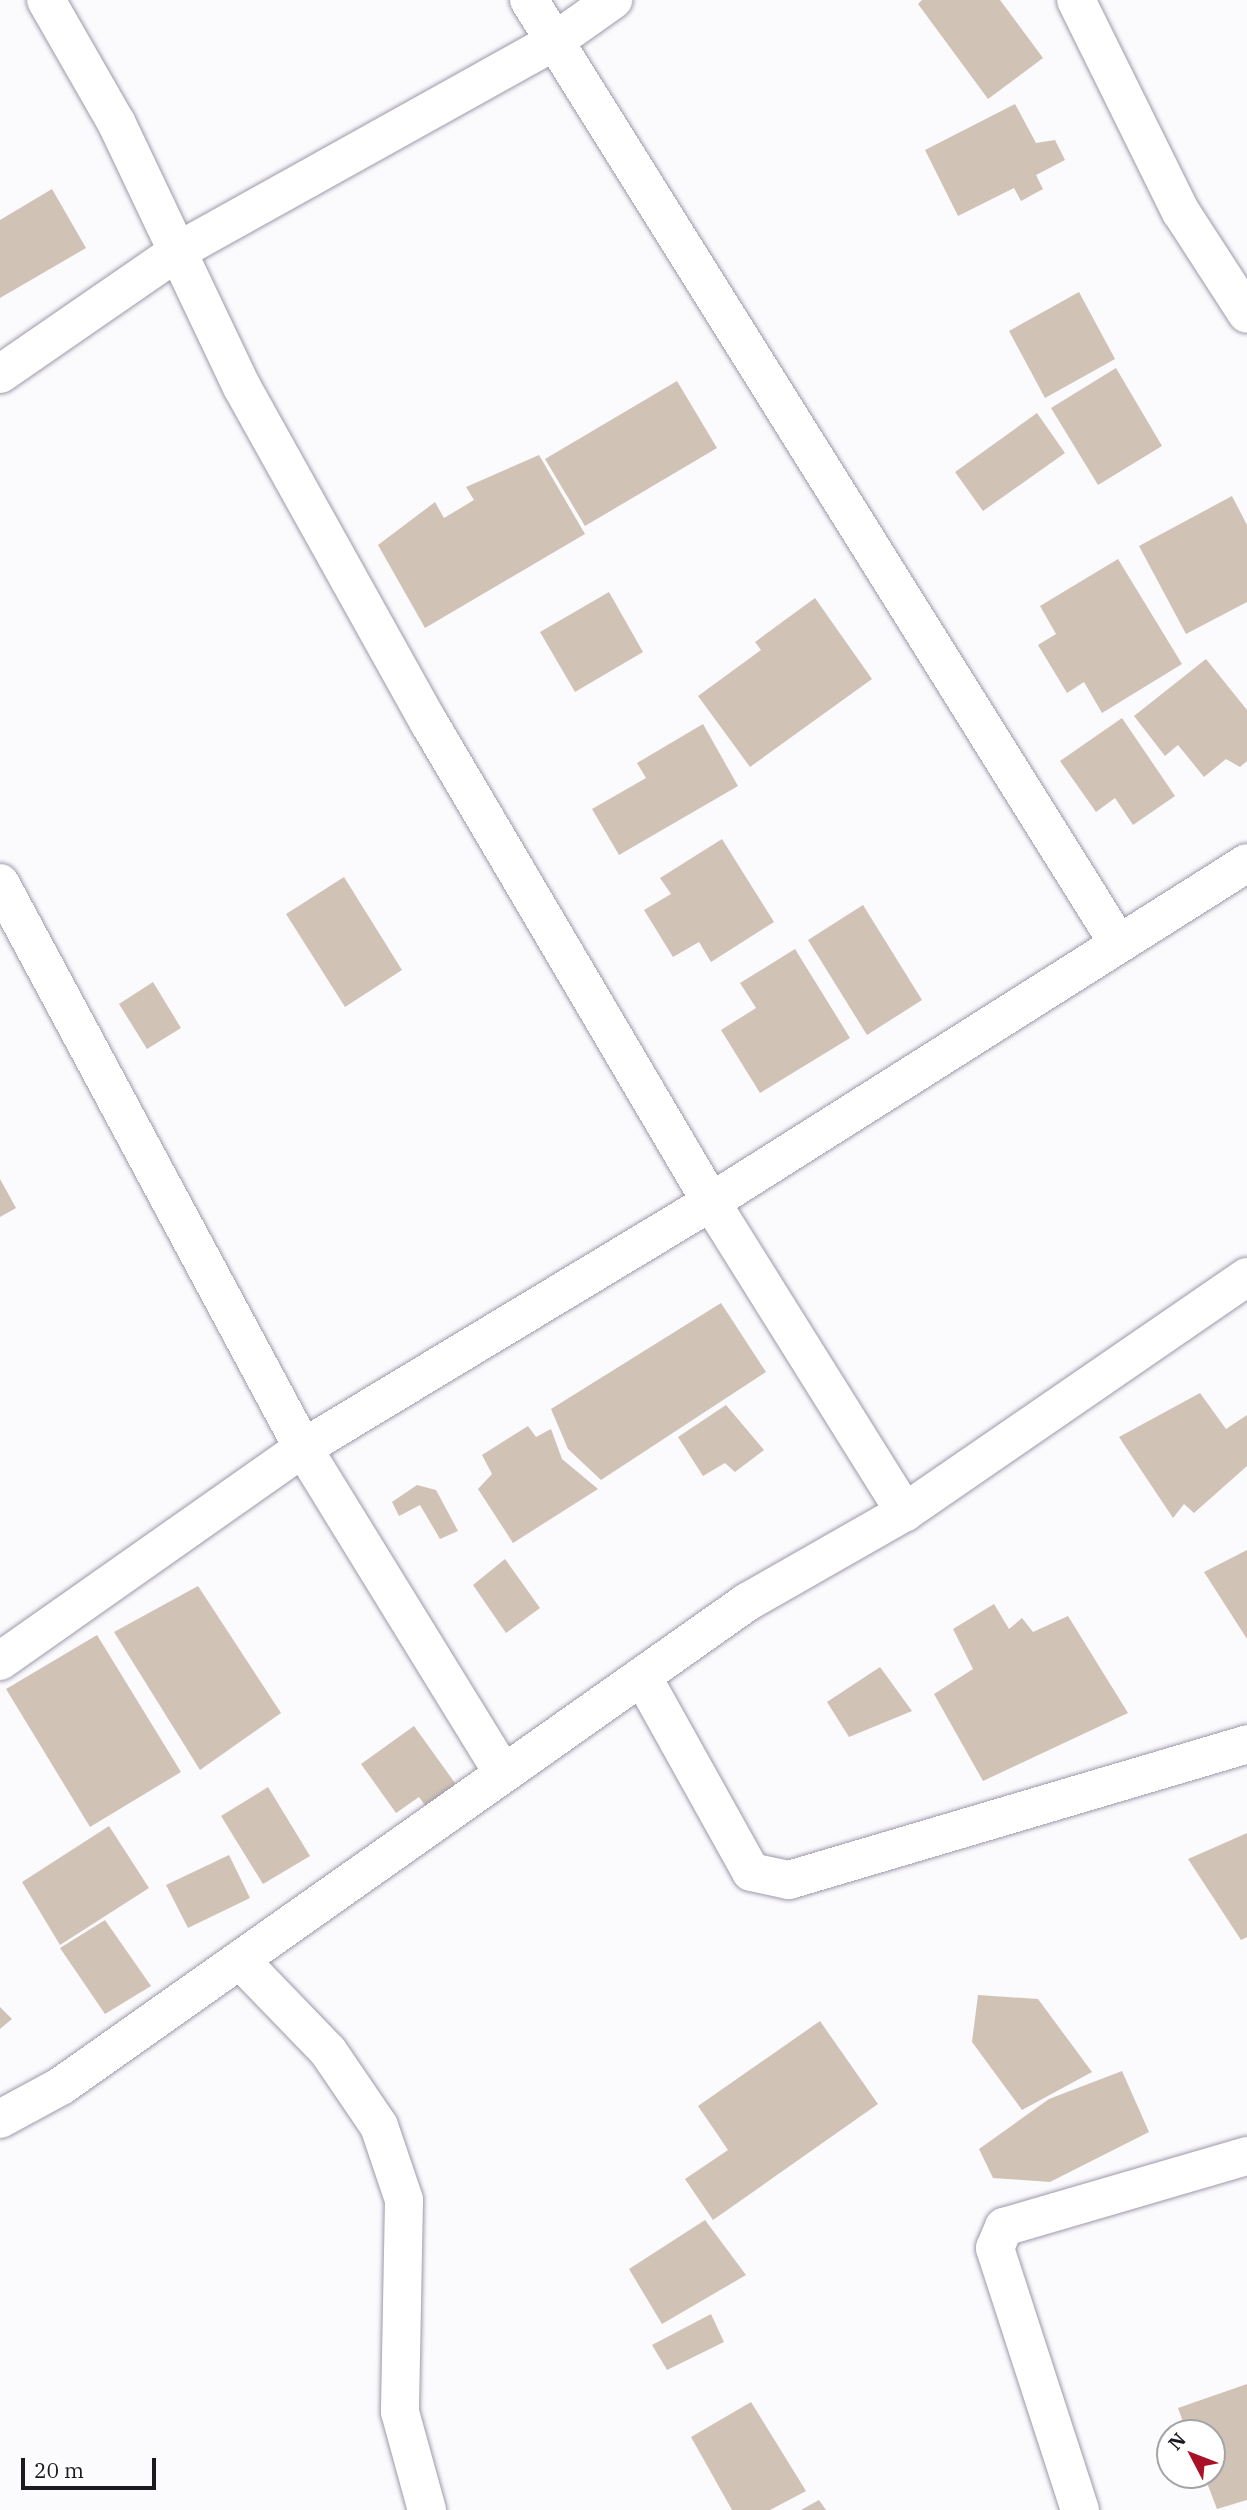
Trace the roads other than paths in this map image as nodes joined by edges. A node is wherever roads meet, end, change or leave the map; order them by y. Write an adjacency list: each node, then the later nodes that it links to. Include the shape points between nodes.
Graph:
1 (46, 0): 6 (street, via 116,122)
2 (529, 0): 5 (street)
3 (614, 0): 5 (street)
4 (1076, 0): 7 (street, via 1181,212)
5 (552, 43): 6 (street); 11 (street)
6 (178, 250): 8 (street); 12 (street, via 242,387 428,721)
7 (1247, 314)
8 (0, 374)
9 (1247, 863): 11 (street)
10 (0, 883): 14 (street)
11 (1118, 943): 12 (street)
12 (711, 1202): 14 (street); 15 (street)
13 (1247, 1278): 15 (street)
14 (303, 1448): 16 (street); 19 (street)
15 (905, 1511): 17 (street, via 747,1602)
16 (0, 1661)
17 (642, 1676): 18 (street, via 751,1872 789,1880); 19 (street)
18 (1247, 1744)
19 (502, 1770): 20 (street)
20 (240, 1961): 21 (street, via 61,2086); 23 (street, via 328,2051 379,2126 404,2200 401,2412)
21 (0, 2119)
22 (1247, 2157): 24 (street, via 1004,2227 995,2248)
23 (427, 2510)
24 (1080, 2510)

